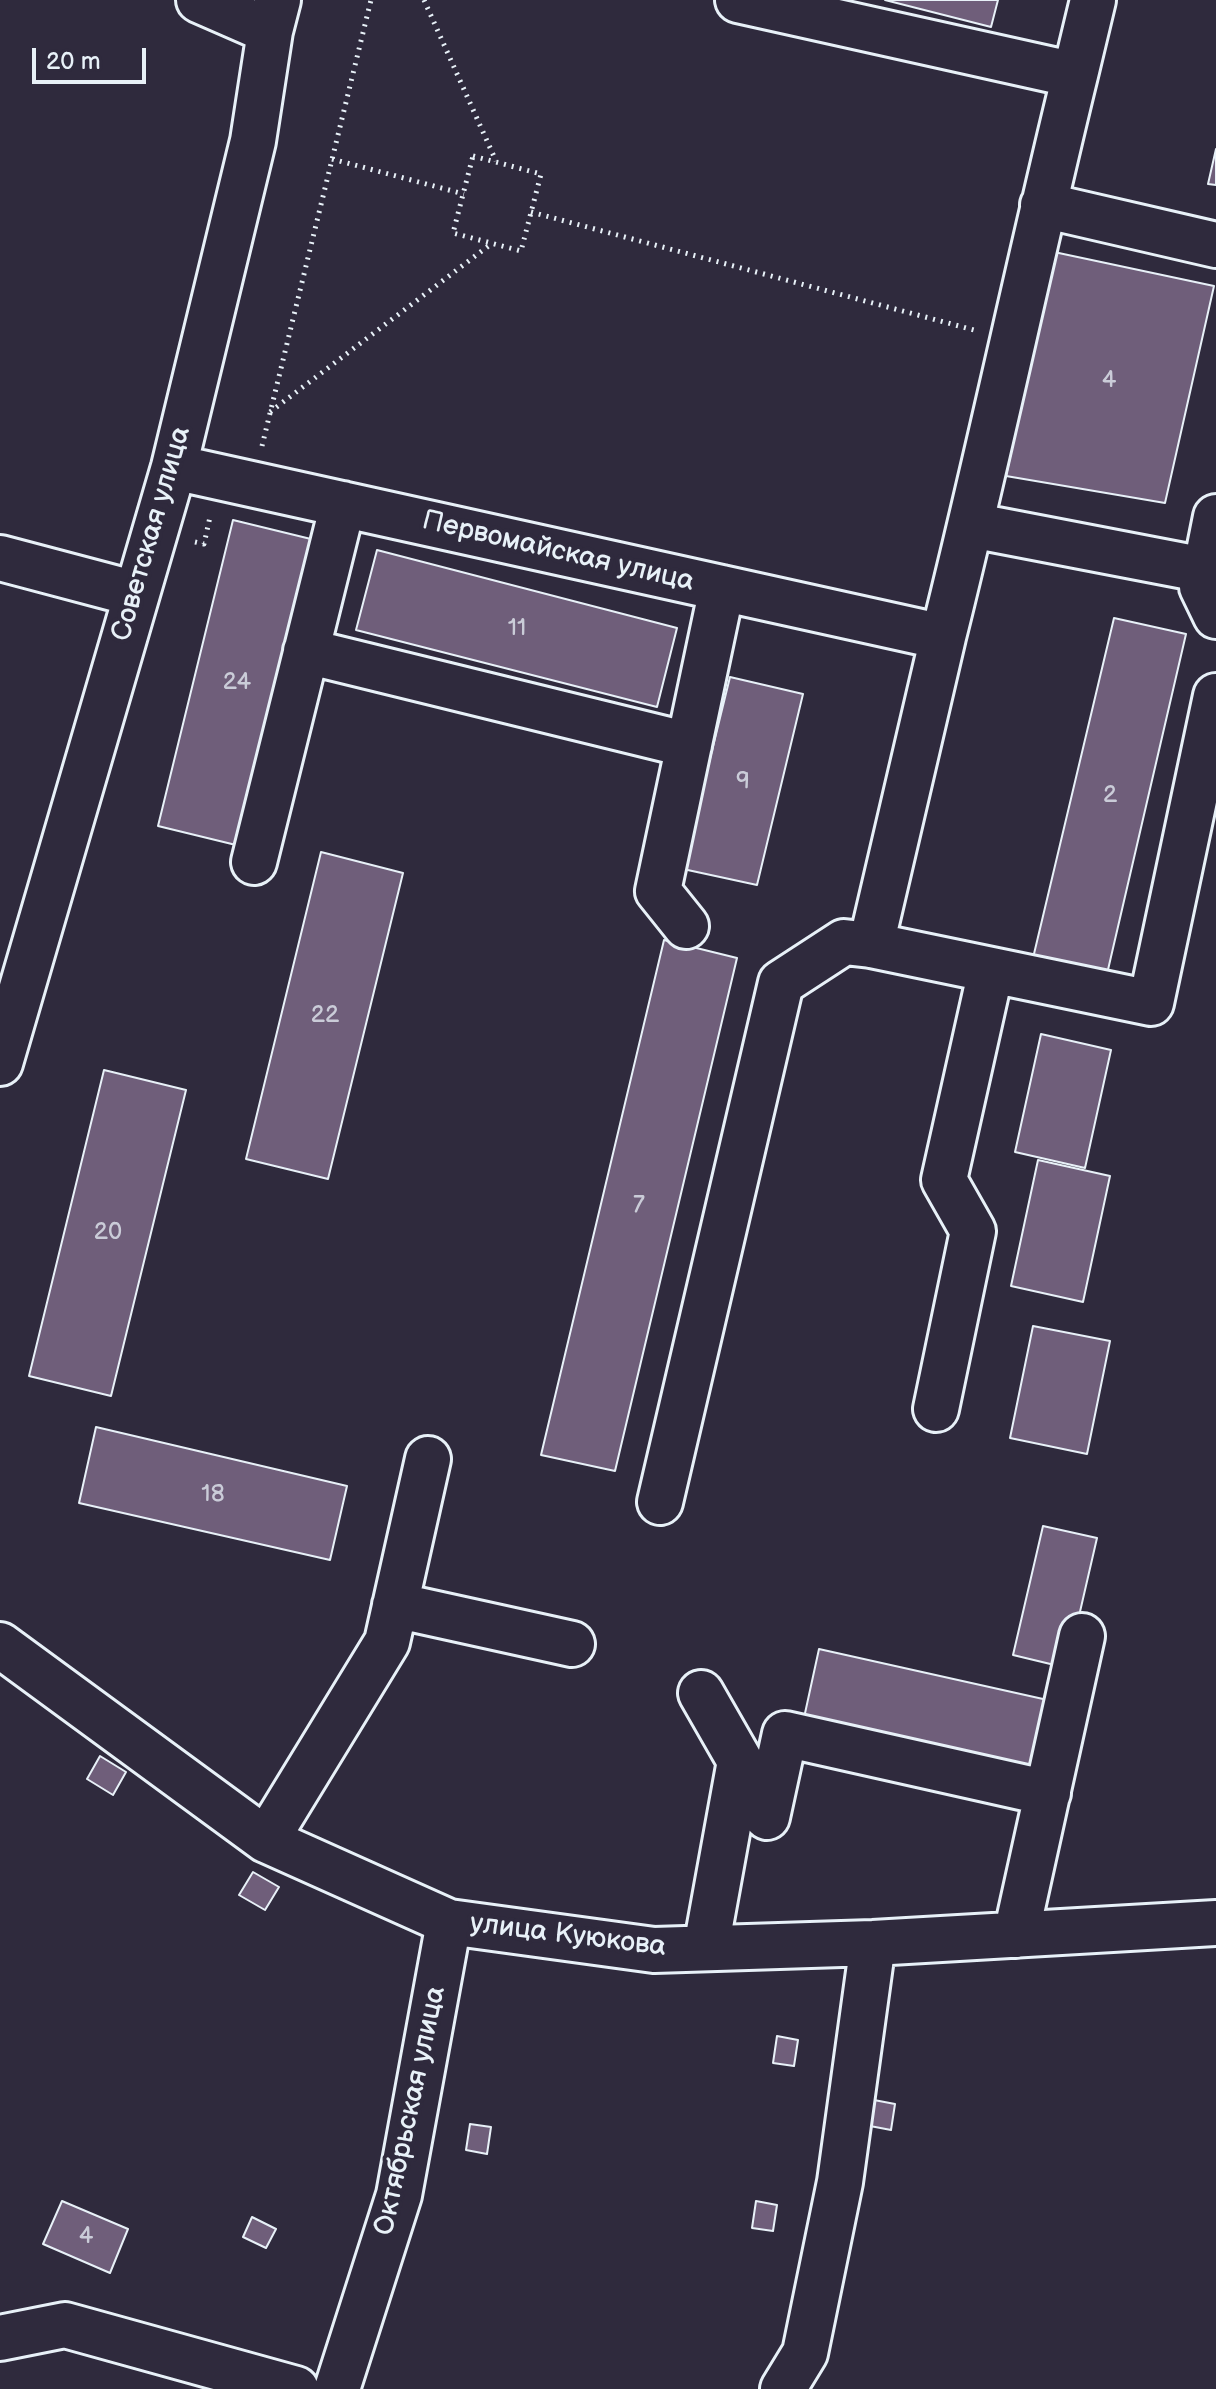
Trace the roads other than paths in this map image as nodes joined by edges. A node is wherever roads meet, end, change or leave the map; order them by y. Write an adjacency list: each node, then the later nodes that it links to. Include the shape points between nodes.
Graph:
1 (199, 0): 4 (street)
2 (738, 0): 5 (street)
3 (1093, 0): 5 (street)
4 (274, 15): 8 (street, Советская улица, via 253,141)
5 (1075, 75): 6 (street)
6 (1043, 205): 7 (street); 11 (street)
7 (1216, 245)
8 (174, 467): 9 (street, Первомайская улица); 15 (street, Советская улица)
9 (343, 504): 14 (street, Первомайская улица); 18 (street)
10 (1216, 517): 13 (street)
11 (971, 525): 13 (street); 17 (street)
12 (0, 558): 15 (street)
13 (1205, 570): 16 (street, via 1202,587)
14 (722, 588): 17 (street, Первомайская улица); 20 (street)
15 (136, 594): 25 (street, Советская улица)
16 (1216, 616)
17 (943, 637): 23 (street)
18 (306, 651): 20 (street); 21 (street)
19 (1216, 696): 24 (street, via 1151,1003)
20 (689, 745): 22 (street, via 658,891)
21 (254, 862)
22 (686, 926)
23 (871, 945): 24 (street); 28 (street, via 844,942 781,983)
24 (991, 970): 26 (street, via 944,1180 973,1231)
25 (0, 1063)
26 (936, 1409)
27 (428, 1459): 29 (street)
28 (660, 1502)
29 (395, 1605): 31 (street); 36 (street, via 387,1642)
30 (1082, 1636): 34 (street)
31 (572, 1644)
32 (0, 1645): 36 (street, улица Куюкова)
33 (701, 1693): 41 (street, via 740,1761)
34 (1048, 1793): 35 (street, via 785,1734); 39 (street)
35 (767, 1817)
36 (266, 1840): 37 (street, улица Куюкова)
37 (449, 1922): 41 (street, улица Куюкова, via 654,1950); 44 (street, Октябрьская улица, via 399,2195)
38 (1216, 1923): 39 (street, улица Куюкова)
39 (1016, 1935): 40 (street, улица Куюкова)
40 (873, 1943): 41 (street, улица Куюкова); 45 (street, via 840,2182 805,2353)
41 (706, 1948)
42 (0, 2338): 43 (street, via 65,2325)
43 (296, 2389)
44 (337, 2389)
45 (783, 2389)

